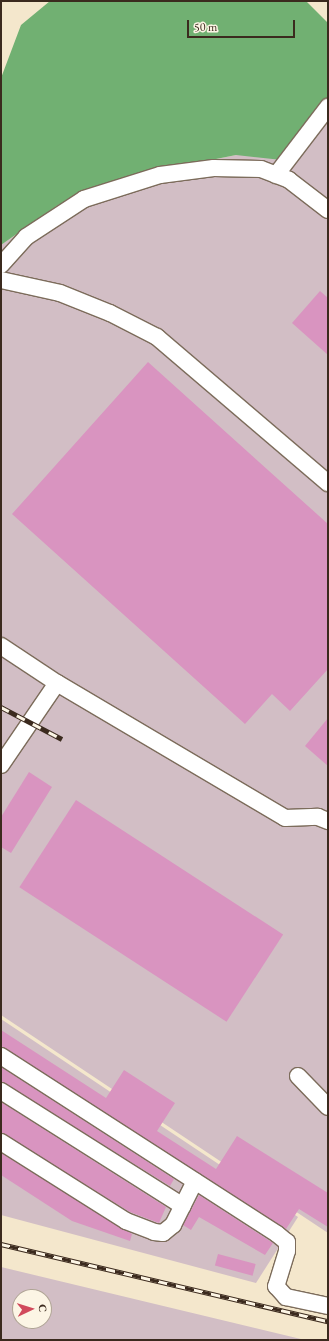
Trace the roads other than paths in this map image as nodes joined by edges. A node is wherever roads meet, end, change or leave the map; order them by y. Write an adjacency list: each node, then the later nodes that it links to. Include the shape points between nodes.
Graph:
1 (328, 107): 2 (street)
2 (276, 175): 3 (street, via 289,180); 4 (street, via 261,169 214,168 160,174 110,189 84,198 26,237)
3 (328, 210)
4 (1, 265)
5 (1, 280): 6 (street, via 60,293 110,313 157,337)
6 (328, 483)
7 (1, 646): 8 (street)
8 (57, 683): 9 (street); 10 (street, via 285,818 318,817)
9 (1, 765)
10 (328, 821)
11 (1, 1056): 16 (street)
12 (298, 1076): 14 (street)
13 (1, 1091): 17 (street)
14 (328, 1107)
15 (1, 1142): 17 (street, via 126,1221 154,1232 163,1233 173,1225)
16 (195, 1181): 17 (street); 18 (street, via 287,1242 287,1251 276,1286 286,1297)
17 (183, 1206)
18 (328, 1306)

